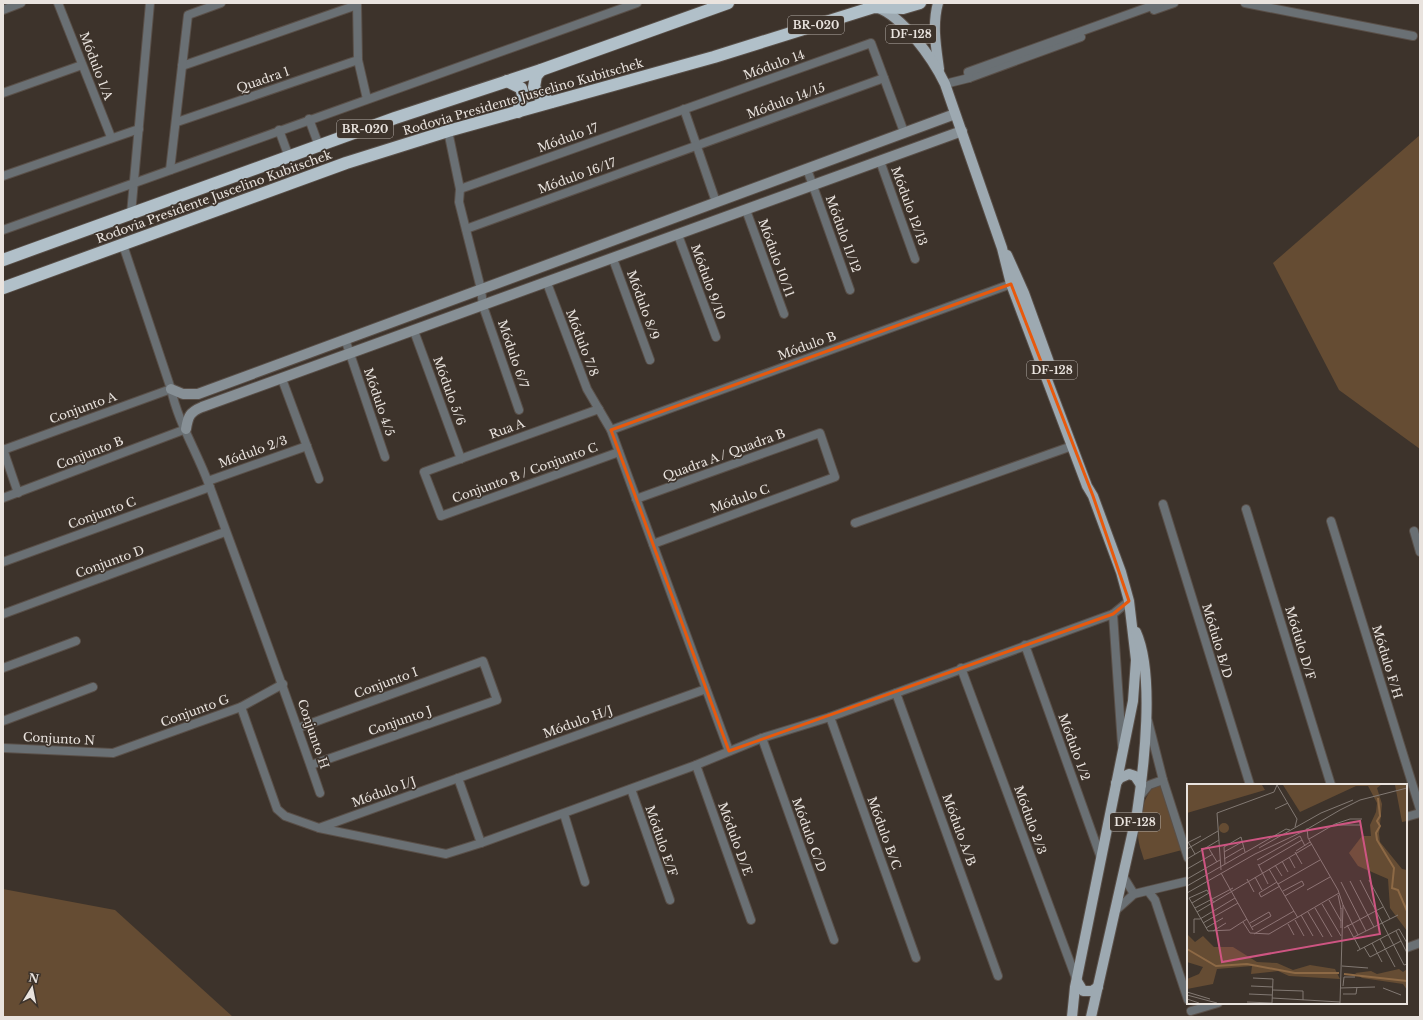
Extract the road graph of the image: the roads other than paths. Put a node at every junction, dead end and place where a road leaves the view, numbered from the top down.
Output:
1 (21, 3) edge
2 (58, 3) edge
3 (150, 3) edge
4 (221, 3) edge
5 (637, 3) edge
6 (728, 3) edge
7 (920, 3) edge
8 (938, 3) edge
9 (1160, 3) edge
10 (1174, 3) edge
11 (1246, 3) edge
12 (357, 4) edge
13 (874, 7) junction
14 (3, 10) edge
15 (1413, 36) dead end
16 (358, 60) junction
17 (82, 65) junction
18 (182, 66) junction
19 (541, 70) junction
20 (939, 72) junction
21 (884, 78) junction
22 (969, 78) junction
23 (507, 81) junction
24 (945, 84) junction
25 (3, 94) edge
26 (366, 99) junction
27 (551, 102) junction
28 (684, 109) junction
29 (518, 112) junction
30 (955, 114) junction
31 (309, 120) junction
32 (176, 122) junction
33 (139, 129) junction
34 (279, 130) junction
35 (448, 131) junction
36 (962, 131) junction
37 (904, 132) junction
38 (111, 137) junction
39 (888, 138) junction
40 (320, 146) junction
41 (697, 146) junction
42 (895, 156) junction
43 (289, 157) junction
44 (832, 159) junction
45 (880, 161) junction
46 (806, 169) junction
47 (170, 170) junction
48 (3, 176) edge
49 (839, 176) junction
50 (134, 182) junction
51 (813, 186) junction
52 (460, 189) junction
53 (751, 189) junction
54 (716, 202) junction
55 (758, 206) junction
56 (746, 210) junction
57 (131, 214) junction
58 (466, 228) junction
59 (3, 230) edge
60 (629, 234) junction
61 (678, 235) junction
62 (123, 245) junction
63 (1002, 248) junction
64 (635, 251) junction
65 (613, 259) junction
66 (915, 259) dead end
67 (3, 260) edge
68 (1013, 266) junction
69 (547, 283) junction
70 (1011, 284) junction
71 (3, 288) edge
72 (481, 289) junction
73 (850, 290) dead end
74 (1024, 293) junction
75 (483, 306) junction
76 (784, 314) dead end
77 (1028, 317) junction
78 (414, 331) junction
79 (716, 337) dead end
80 (345, 340) junction
81 (350, 355) junction
82 (650, 360) dead end
83 (282, 380) junction
84 (171, 389) junction
85 (1060, 392) junction
86 (1058, 406) junction
87 (599, 409) junction
88 (519, 410) dead end
89 (186, 429) junction
90 (611, 430) junction
91 (820, 433) joint
92 (307, 446) junction
93 (1072, 446) junction
94 (3, 450) edge
95 (619, 452) junction
96 (385, 457) dead end
97 (461, 459) junction
98 (424, 472) joint
99 (319, 480) dead end
100 (209, 484) junction
101 (18, 493) junction
102 (1093, 496) junction
103 (3, 498) edge
104 (636, 499) junction
105 (1162, 504) dead end
106 (1246, 509) dead end
107 (1331, 521) dead end
108 (854, 523) dead end
109 (1414, 531) dead end
110 (225, 532) junction
111 (652, 544) junction
112 (1420, 552) edge
113 (3, 562) edge
114 (1129, 601) junction
115 (3, 614) edge
116 (1113, 614) junction
117 (1133, 626) junction
118 (76, 642) dead end
119 (1025, 644) junction
120 (3, 668) edge
121 (961, 668) junction
122 (283, 684) junction
123 (93, 687) dead end
124 (706, 689) junction
125 (896, 693) junction
126 (497, 700) joint
127 (242, 707) junction
128 (1146, 716) junction
129 (830, 717) junction
130 (3, 721) edge
131 (298, 728) junction
132 (762, 738) junction
133 (3, 748) edge
134 (1122, 748) junction
135 (729, 751) junction
136 (113, 753) joint
137 (311, 765) junction
138 (696, 766) junction
139 (458, 778) junction
140 (1163, 780) junction
141 (1116, 784) junction
142 (1250, 784) edge
143 (1331, 784) edge
144 (1141, 785) junction
145 (631, 789) junction
146 (320, 793) dead end
147 (1140, 796) junction
148 (1420, 809) edge
149 (1420, 813) edge
150 (564, 814) junction
151 (1407, 817) edge
152 (318, 828) junction
153 (481, 844) junction
154 (1187, 855) edge
155 (1101, 858) junction
156 (1123, 876) junction
157 (1187, 881) edge
158 (585, 882) dead end
159 (1148, 891) junction
160 (1134, 894) junction
161 (670, 900) dead end
162 (1115, 912) junction
163 (751, 920) dead end
164 (834, 940) dead end
165 (1420, 943) edge
166 (1407, 948) edge
167 (916, 958) dead end
168 (998, 976) dead end
169 (1077, 981) junction
170 (1098, 987) junction
171 (1187, 997) edge
172 (1214, 1004) edge
173 (1191, 1010) edge
174 (1072, 1017) edge
175 (1091, 1017) edge

1 - 14 street
2 - 17 street, Módulo 1/A
3 - 33 street
4 - 18 street
5 - 26 street
6 - 19 highway, Rodovia Presidente Juscelino Kubitschek / BR-020
7 - 13 highway, Rodovia Presidente Juscelino Kubitschek / BR-020
8 - 20 main road, DF-128 / DF-128
9 - 22 street
10 - 22 street
11 - 15 street
12 - 16 street
12 - 18 street
13 - 20 main road, DF-128 / DF-128
13 - 27 highway, Rodovia Presidente Juscelino Kubitschek / BR-020
16 - 26 street
16 - 32 street, Quadra 1
17 - 25 street
17 - 38 street, Módulo 1/A
18 - 32 street
19 - 23 highway, Rodovia Presidente Juscelino Kubitschek / BR-020
19 - 27 highway
20 - 24 main road, DF-128 / DF-128
21 - 28 street, Módulo 14
21 - 37 street
21 - 41 street, Módulo 14/15
22 - 24 street
23 - 29 highway
23 - 40 highway, Rodovia Presidente Juscelino Kubitschek / BR-020
24 - 30 main road, DF-128 / DF-128
26 - 31 street
27 - 29 highway, Rodovia Presidente Juscelino Kubitschek / BR-020
28 - 41 street
28 - 52 street, Módulo 17
29 - 35 highway, Rodovia Presidente Juscelino Kubitschek / BR-020
30 - 36 main road, DF-128 / DF-128
30 - 37 street
31 - 34 street
31 - 40 street
32 - 47 street
33 - 38 street
33 - 50 street
34 - 43 street
34 - 47 street
35 - 52 street, Módulo 6/7
35 - 62 highway, Rodovia Presidente Juscelino Kubitschek / BR-020
36 - 42 street
36 - 63 main road, DF-128 / DF-128
37 - 39 street
38 - 48 street
39 - 42 street
39 - 44 street
40 - 43 highway, Rodovia Presidente Juscelino Kubitschek / BR-020
41 - 54 street
41 - 58 street, Módulo 16/17
42 - 45 street
43 - 57 highway, Rodovia Presidente Juscelino Kubitschek / BR-020
44 - 46 street
44 - 49 street
45 - 49 street
45 - 66 street, Módulo 12/13
46 - 51 street, Módulo 11/12
46 - 53 street
47 - 50 street
49 - 51 street
50 - 57 street
50 - 59 street
51 - 55 street
51 - 73 street, Módulo 11/12
52 - 58 street, Módulo 6/7
53 - 54 street
53 - 55 street
54 - 60 street
55 - 56 street
56 - 61 street
56 - 76 street, Módulo 10/11
57 - 67 highway, Rodovia Presidente Juscelino Kubitschek / BR-020
58 - 72 street, Módulo 6/7
60 - 64 street
60 - 72 street
61 - 64 street
61 - 79 street, Módulo 9/10
62 - 71 highway, Rodovia Presidente Juscelino Kubitschek / BR-020
62 - 84 street, Conjunto H
63 - 68 main road, DF-128 / DF-128
63 - 70 main road, DF-128 / DF-128
64 - 65 street
65 - 69 street
65 - 82 street, Módulo 8/9
68 - 70 main road
68 - 74 main road, DF-128 / DF-128
69 - 75 street
69 - 87 street, Módulo 7/8
70 - 74 main road
70 - 77 main road, DF-128 / DF-128
70 - 90 street, Módulo B
72 - 75 street, Módulo 6/7
72 - 80 street
74 - 77 main road, DF-128 / DF-128
75 - 78 street
75 - 88 street, Módulo 6/7
77 - 85 main road, DF-128 / DF-128
77 - 86 main road, DF-128 / DF-128
78 - 81 street
78 - 97 street, Módulo 5/6
80 - 81 street, Módulo 4/5
80 - 84 street
81 - 83 street
81 - 96 street, Módulo 4/5
83 - 89 street
83 - 92 street
84 - 89 street, Conjunto H
84 - 94 street, Conjunto A
85 - 86 main road
85 - 102 main road, DF-128 / DF-128
86 - 93 main road, DF-128 / DF-128
87 - 90 street, Módulo 7/8
87 - 97 street, Rua A
89 - 100 street, Conjunto H
89 - 101 street, Conjunto B
90 - 95 street, Módulo 7/8
91 - 104 street, Quadra A / Quadra B
91 - 111 street, Módulo C
92 - 99 street
92 - 100 street, Módulo 2/3
93 - 102 main road, DF-128 / DF-128
93 - 108 street
94 - 101 street
95 - 98 street, Conjunto B / Conjunto C
95 - 104 street, Módulo 7/8
97 - 98 street, Rua A
100 - 110 street, Conjunto H
100 - 113 street, Conjunto C
101 - 103 street, Conjunto B
102 - 114 main road, DF-128 / DF-128
104 - 111 street, Módulo 7/8
105 - 142 street, Módulo B/D
106 - 143 street, Módulo D/F
107 - 148 street, Módulo F/H
109 - 112 street
110 - 115 street, Conjunto D
110 - 122 street, Conjunto H
111 - 124 street, Módulo 7/8
114 - 116 street
114 - 117 main road, DF-128 / DF-128
116 - 119 street
116 - 134 street
117 - 128 main road, DF-128 / DF-128
117 - 134 main road, DF-128 / DF-128
118 - 120 street
119 - 121 street
119 - 155 street, Módulo 1/2
121 - 125 street
121 - 169 street, Módulo 2/3
122 - 127 street, Conjunto G
122 - 131 street, Conjunto H
123 - 130 street
124 - 135 street, Módulo 7/8
124 - 139 street, Módulo H/J
125 - 129 street
125 - 168 street, Módulo A/B
126 - 131 street, Conjunto I
126 - 137 street, Conjunto J
127 - 136 street, Conjunto G
127 - 152 street
128 - 140 street
128 - 144 main road, DF-128 / DF-128
129 - 132 street
129 - 167 street, Módulo B/C
131 - 137 street, Conjunto H
132 - 135 street
132 - 164 street, Módulo C/D
133 - 136 street, Conjunto N
134 - 141 main road, DF-128 / DF-128
135 - 138 street
137 - 146 street, Conjunto H
138 - 145 street
138 - 163 street, Módulo D/E
139 - 152 street, Módulo I/J
139 - 153 street
140 - 147 street
140 - 154 street
141 - 144 main road
141 - 155 main road, DF-128 / DF-128
144 - 147 main road, DF-128 / DF-128
145 - 150 street
145 - 161 street, Módulo E/F
147 - 156 main road, DF-128 / DF-128
149 - 151 street
150 - 153 street
150 - 158 street
152 - 153 street
155 - 169 main road, DF-128 / DF-128
156 - 160 street
156 - 162 main road, DF-128 / DF-128
157 - 159 street
159 - 160 street
159 - 171 street
160 - 162 street
162 - 170 main road, DF-128 / DF-128
165 - 166 street
169 - 170 main road
169 - 174 main road, DF-128 / DF-128
170 - 175 main road, DF-128 / DF-128
172 - 173 street

